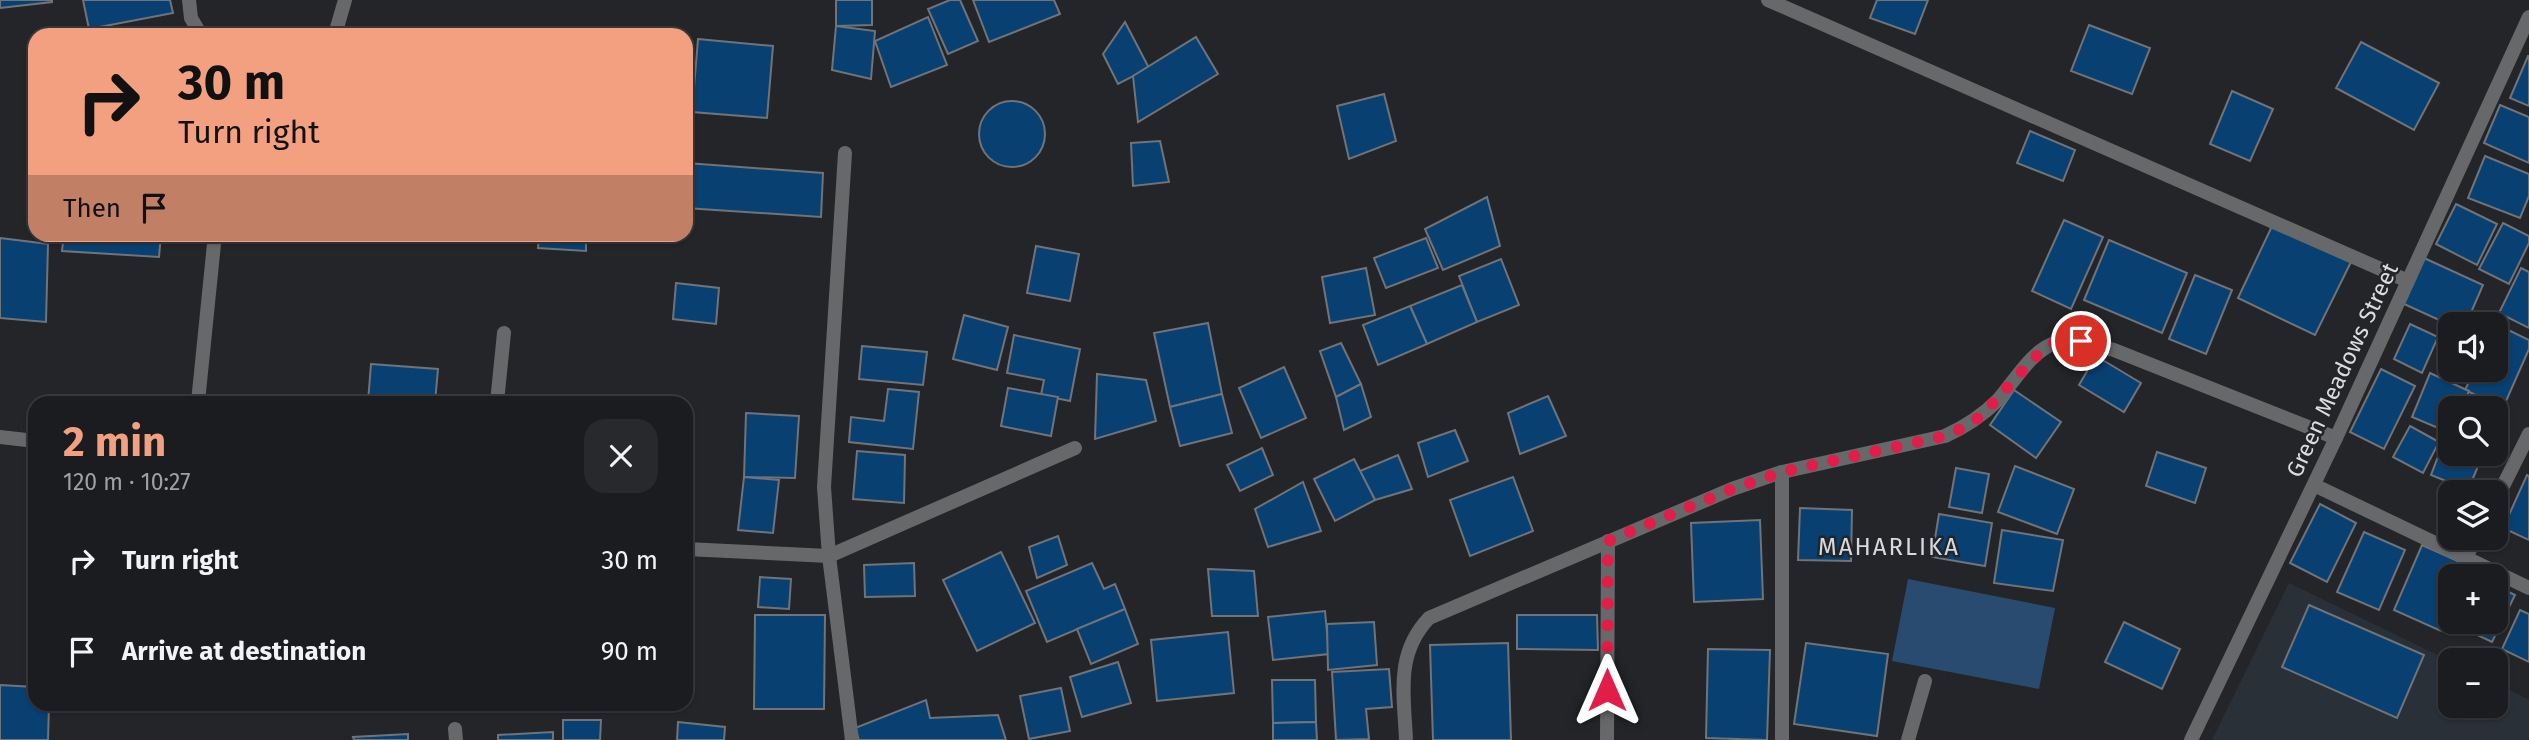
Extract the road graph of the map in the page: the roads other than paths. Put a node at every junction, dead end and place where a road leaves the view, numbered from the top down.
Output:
1 (189, 0) edge
2 (345, 0) edge
3 (1768, 0) edge
4 (2529, 17) edge
5 (197, 28) edge
6 (337, 28) edge
7 (845, 153) dead end
8 (214, 242) edge
9 (2408, 281) junction
10 (504, 333) dead end
11 (199, 396) edge
12 (498, 396) edge
13 (2529, 434) edge
14 (0, 437) edge
15 (2336, 438) junction
16 (28, 440) edge
17 (1075, 448) dead end
18 (1782, 472) junction
19 (2506, 480) edge
20 (2314, 485) junction
21 (1608, 541) junction
22 (693, 549) edge
23 (2470, 550) edge
24 (829, 556) junction
25 (2466, 558) junction
26 (2529, 588) edge
27 (1925, 681) dead end
28 (852, 740) edge
29 (1406, 740) edge
30 (1607, 740) edge
31 (1782, 740) edge
32 (1908, 740) edge
33 (2191, 740) edge

1 - 5 street
2 - 6 street
3 - 9 street
4 - 9 street, Green Meadows Street
7 - 24 street
8 - 11 street
9 - 15 street, Green Meadows Street
10 - 12 street
13 - 19 street
14 - 16 street
15 - 18 street
15 - 20 street, Green Meadows Street
17 - 24 street
18 - 21 street
18 - 31 street
20 - 25 street
20 - 33 street, Green Meadows Street
21 - 29 street
21 - 30 street
22 - 24 street
23 - 25 street
24 - 28 street
25 - 26 street
27 - 32 street

